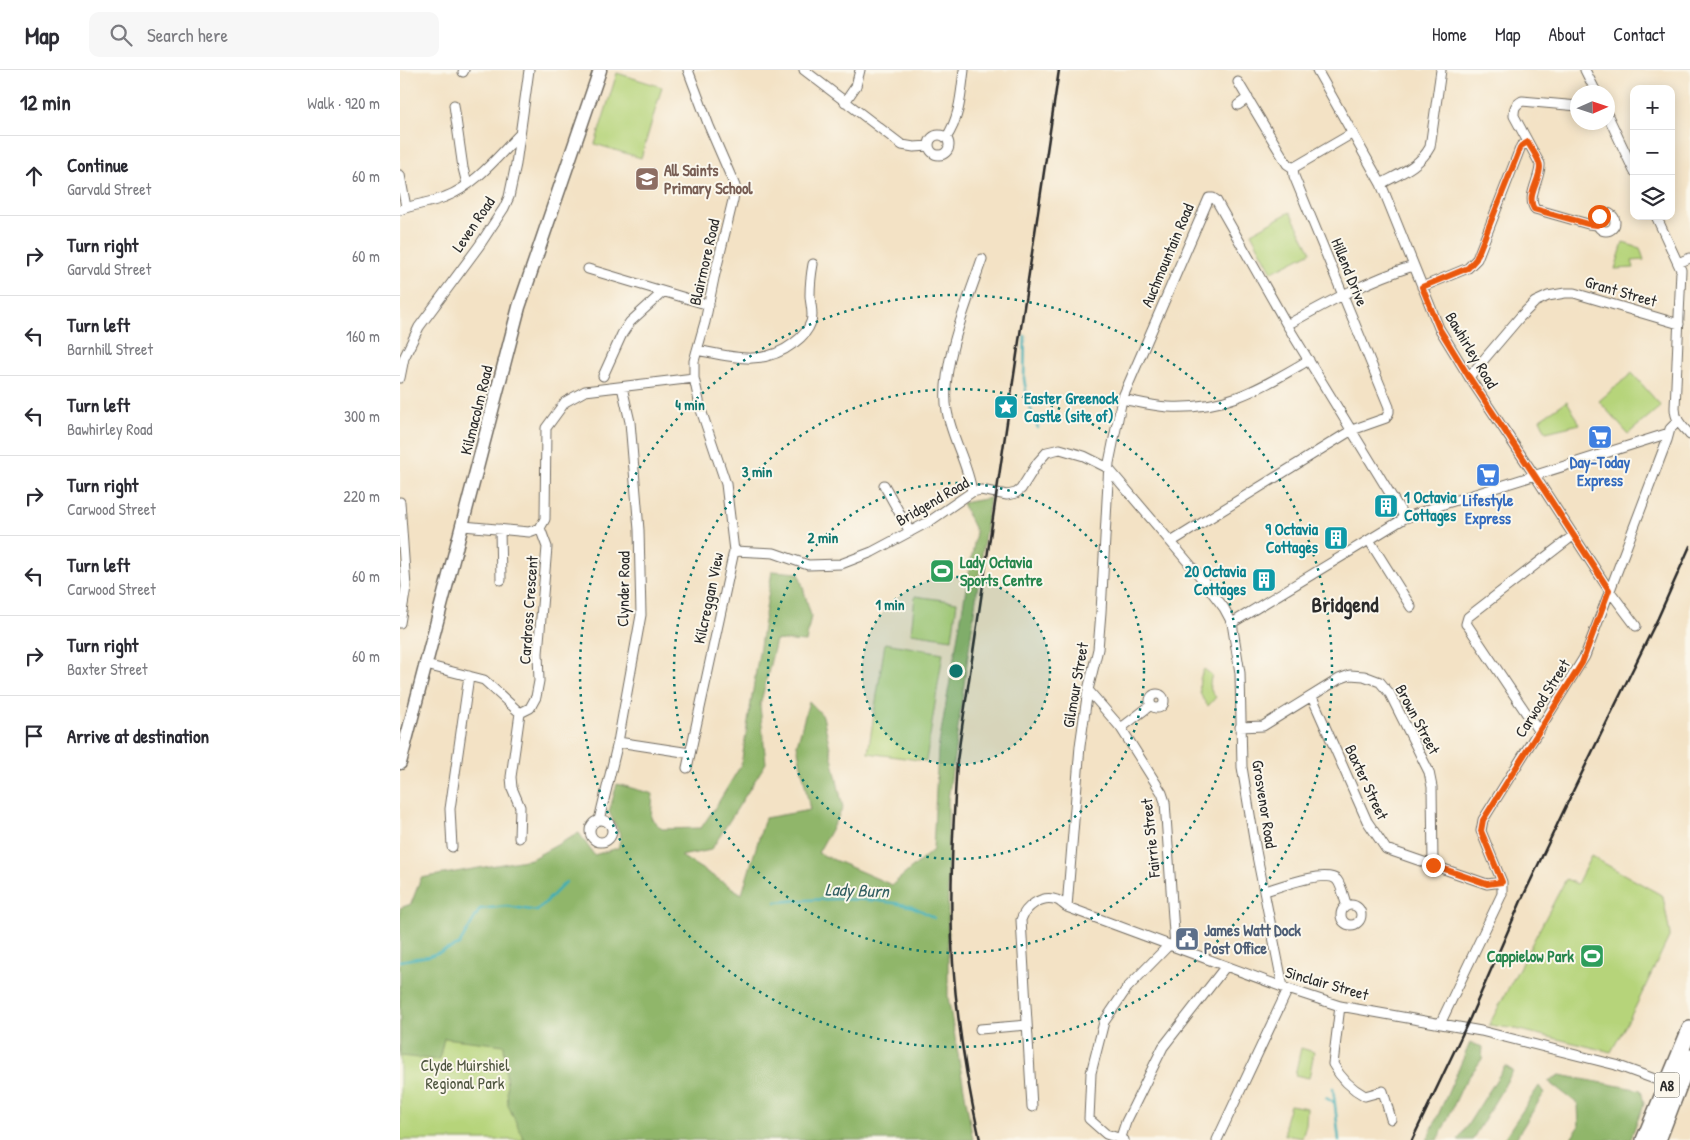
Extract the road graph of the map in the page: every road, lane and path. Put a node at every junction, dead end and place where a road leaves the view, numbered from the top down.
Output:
1 (529, 70) edge
2 (600, 70) edge
3 (688, 70) edge
4 (804, 70) edge
5 (860, 70) edge
6 (964, 70) edge
7 (1317, 70) edge
8 (1441, 70) edge
9 (1586, 70) edge
10 (1238, 82) dead end
11 (1593, 85) edge
12 (1248, 98) junction
13 (845, 102) junction
14 (454, 105) dead end
15 (1238, 105) dead end
16 (1570, 105) edge
17 (1615, 130) edge
18 (1353, 133) junction
19 (520, 134) junction
20 (946, 138) junction
21 (1528, 142) junction
22 (930, 146) junction
23 (1630, 163) edge
24 (1293, 168) junction
25 (400, 175) edge
26 (467, 184) junction
27 (1381, 184) junction
28 (403, 209) edge
29 (1658, 220) edge
30 (1597, 225) dead end
31 (1690, 258) edge
32 (982, 259) dead end
33 (1678, 263) junction
34 (813, 264) dead end
35 (1413, 266) junction
36 (588, 270) dead end
37 (1422, 287) junction
38 (663, 292) junction
39 (1343, 294) junction
40 (709, 305) junction
41 (1287, 324) junction
42 (1679, 324) junction
43 (697, 350) junction
44 (1309, 360) junction
45 (603, 376) dead end
46 (1469, 377) junction
47 (400, 378) edge
48 (694, 378) junction
49 (622, 387) junction
50 (1122, 399) junction
51 (1677, 419) junction
52 (1352, 430) junction
53 (1669, 433) junction
54 (1690, 434) edge
55 (1108, 468) junction
56 (1534, 474) junction
57 (884, 485) dead end
58 (972, 492) junction
59 (400, 502) edge
60 (1405, 518) junction
61 (463, 526) junction
62 (540, 528) junction
63 (500, 529) junction
64 (910, 532) junction
65 (1574, 535) junction
66 (1369, 540) junction
67 (1170, 542) junction
68 (734, 551) junction
69 (501, 580) dead end
70 (1609, 590) junction
71 (1411, 608) dead end
72 (400, 623) edge
73 (1232, 623) junction
74 (1636, 626) dead end
75 (426, 665) junction
76 (468, 676) junction
77 (1088, 690) junction
78 (1312, 697) junction
79 (1151, 704) dead end
80 (520, 713) junction
81 (1240, 726) junction
82 (1121, 728) junction
83 (1538, 732) junction
84 (618, 742) junction
85 (690, 753) junction
86 (400, 763) edge
87 (687, 768) dead end
88 (599, 820) dead end
89 (519, 838) dead end
90 (452, 847) dead end
91 (1433, 865) junction
92 (1502, 882) junction
93 (1265, 891) junction
94 (1347, 906) dead end
95 (1067, 907) junction
96 (1172, 946) junction
97 (1226, 966) junction
98 (1286, 988) junction
99 (1340, 1006) junction
100 (1440, 1024) junction
101 (1027, 1025) junction
102 (980, 1029) dead end
103 (1690, 1029) edge
104 (1690, 1057) edge
105 (1673, 1086) junction
106 (1032, 1107) dead end
107 (1391, 1119) dead end
108 (1121, 1139) edge
109 (1217, 1140) edge
110 (1644, 1140) edge
111 (1658, 1140) edge

1 - 19 street, Leven Road
2 - 61 main road, Kilmacolm Road
3 - 40 street, Blairmore Road
4 - 13 street
5 - 13 street
6 - 20 street
7 - 18 street, Bawhirley Road
8 - 27 street
9 - 11 street
10 - 12 street
12 - 15 street
12 - 24 street
13 - 22 street
14 - 26 street
16 - 21 street
17 - 23 street
18 - 24 street
18 - 27 street, Bawhirley Road
19 - 26 street
19 - 47 street, Leven Road
20 - 22 street
20 - 22 street
21 - 30 street
21 - 37 street
24 - 39 street, Hillend Drive
25 - 28 street
26 - 28 street
27 - 35 street, Bawhirley Road
29 - 33 street
31 - 33 street
32 - 58 street
33 - 42 street
34 - 43 street
35 - 37 street, Bawhirley Road
35 - 39 street
36 - 38 street
37 - 46 street, Bawhirley Road
38 - 40 street
38 - 45 street
39 - 41 street
39 - 52 street, Hillend Drive
40 - 43 street, Blairmore Road
41 - 44 street
41 - 50 street, Auchmountain Road
42 - 46 street, Grant Street
42 - 51 street
43 - 48 street, Blairmore Road
44 - 50 street
44 - 52 street
46 - 56 street, Bawhirley Road
48 - 49 street, Cardross Crescent
48 - 68 street, Kilcreggan View
49 - 62 street, Cardross Crescent
49 - 84 street, Clynder Road
50 - 55 street, Auchmountain Road
51 - 53 street, Carwood Street
51 - 54 street
52 - 60 street
52 - 67 street
53 - 56 street
53 - 70 street, Carwood Street
55 - 58 street, Bridgend Road
55 - 67 street, Bridgend Road
55 - 77 street, Gilmour Street
56 - 60 street
56 - 65 street, Bawhirley Road
57 - 64 street
58 - 64 street, Bridgend Road
59 - 72 street
60 - 66 street
61 - 63 street
61 - 75 main road, Kilmacolm Road
62 - 63 street
62 - 80 street, Cardross Crescent
63 - 69 street
64 - 68 street, Bridgend Road
65 - 70 street, Bawhirley Road
65 - 83 street
66 - 71 street
66 - 73 street
67 - 73 street, Bridgend Road
68 - 85 street, Kilcreggan View
70 - 74 street, Bawhirley Road
70 - 83 street, Carwood Street
73 - 81 street, Grosvenor Road
75 - 76 street
75 - 86 main road, Kilmacolm Road
76 - 80 street
76 - 90 street
77 - 82 street, Fairrie Street
77 - 95 street, Gilmour Street
78 - 81 street, Brown Street
78 - 91 street, Baxter Street
78 - 91 street, Brown Street
79 - 82 street
80 - 89 street
81 - 93 street, Grosvenor Road
82 - 96 street, Fairrie Street
83 - 92 street, Carwood Street
84 - 85 street
84 - 88 street, Clynder Road
85 - 87 street, Kilcreggan View
91 - 92 street, Baxter Street
92 - 100 street
93 - 94 street
93 - 98 street, Grosvenor Road
95 - 96 street, Sinclair Street
95 - 101 street, Sinclair Street
96 - 97 street, Sinclair Street
96 - 108 street
97 - 98 street, Sinclair Street
97 - 108 street
98 - 99 street, Sinclair Street
98 - 109 street
99 - 100 street, Sinclair Street
99 - 107 street
100 - 105 street, Sinclair Street
101 - 102 street
101 - 106 street, Sinclair Street
103 - 105 highway, A8
104 - 105 highway, A8
105 - 110 highway, A8
105 - 111 highway, A8

